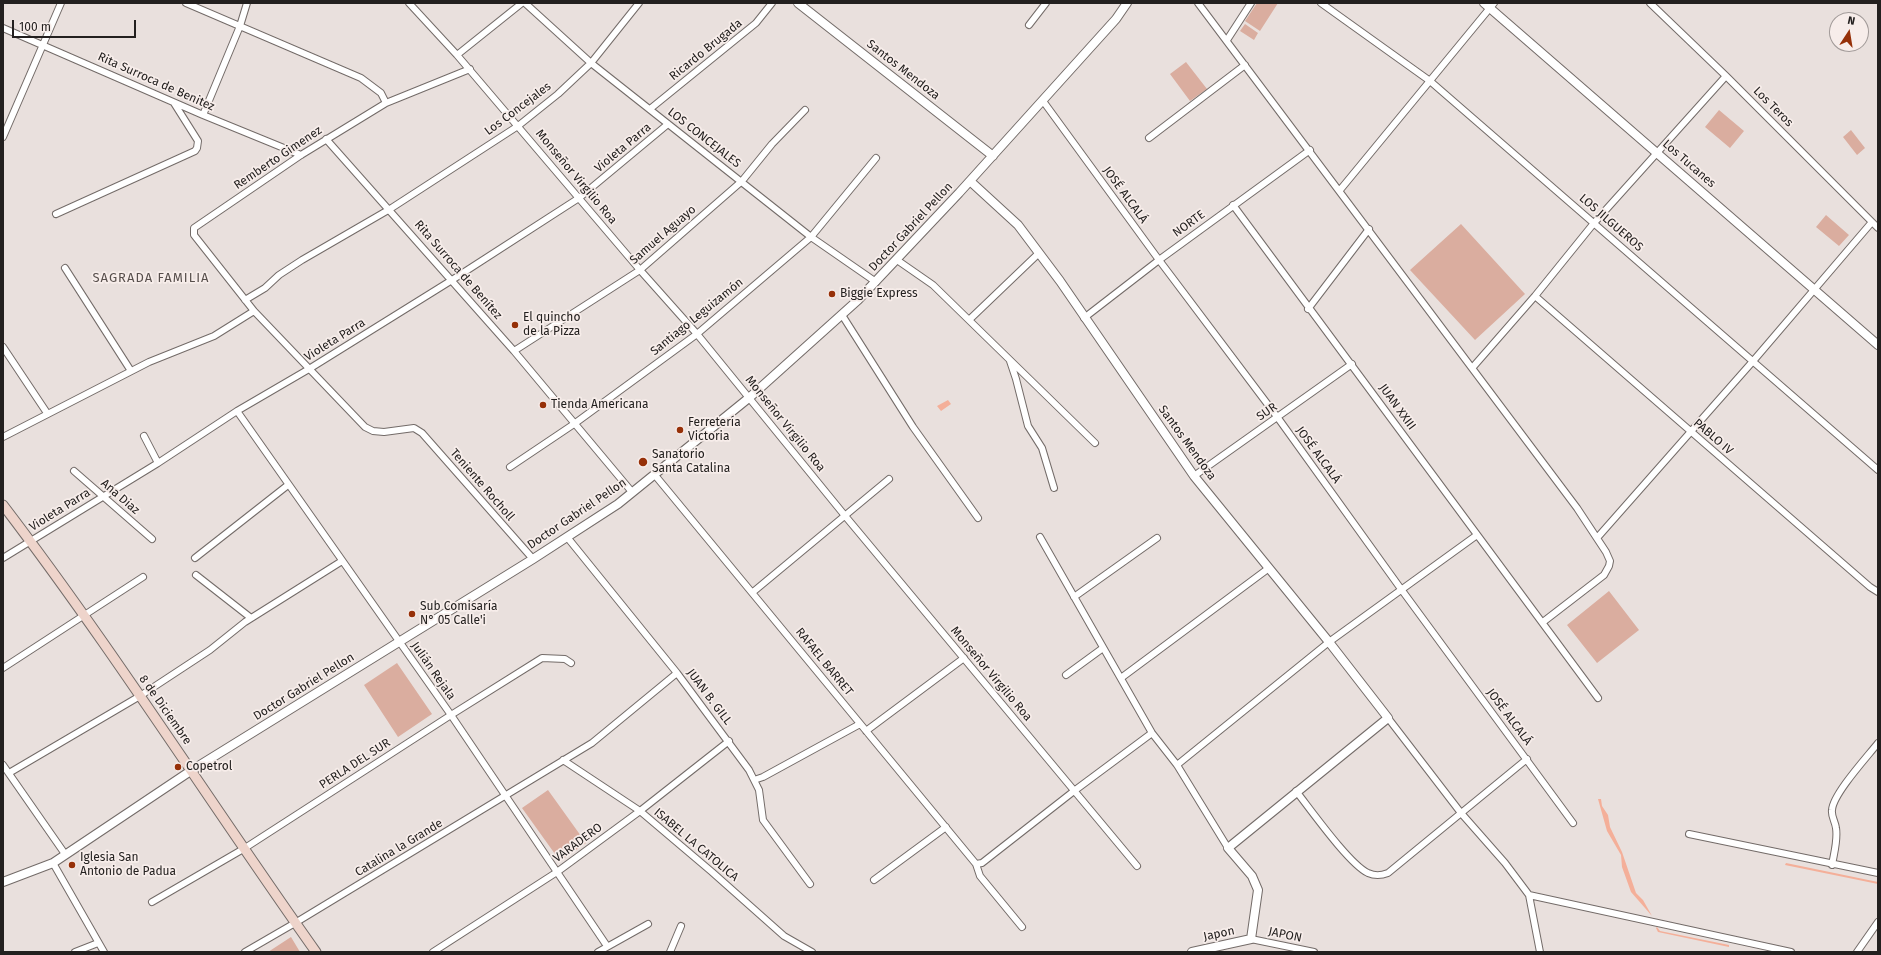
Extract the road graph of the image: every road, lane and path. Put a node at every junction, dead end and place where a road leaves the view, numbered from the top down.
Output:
1 (61, 3) edge
2 (186, 3) edge
3 (247, 3) edge
4 (409, 3) edge
5 (522, 3) edge
6 (525, 3) edge
7 (639, 3) edge
8 (772, 3) edge
9 (798, 3) edge
10 (1046, 3) edge
11 (1127, 3) edge
12 (1198, 3) edge
13 (1251, 3) edge
14 (1321, 3) edge
15 (1650, 3) edge
16 (1489, 5) edge
17 (1029, 25) dead end
18 (240, 26) junction
19 (3, 28) edge
20 (1227, 40) junction
21 (43, 45) junction
22 (458, 55) junction
23 (591, 63) junction
24 (1245, 65) junction
25 (470, 69) junction
26 (1726, 76) junction
27 (1430, 81) junction
28 (1043, 101) junction
29 (174, 102) junction
30 (386, 103) junction
31 (650, 109) junction
32 (805, 110) dead end
33 (203, 115) junction
34 (668, 124) junction
35 (518, 126) junction
36 (5, 130) edge
37 (3, 137) edge
38 (1149, 138) dead end
39 (326, 139) junction
40 (1310, 150) junction
41 (1657, 152) junction
42 (301, 155) junction
43 (993, 156) junction
44 (876, 158) dead end
45 (742, 181) junction
46 (970, 182) junction
47 (1340, 190) junction
48 (579, 198) junction
49 (1234, 205) junction
50 (390, 209) junction
51 (56, 214) dead end
52 (1872, 222) junction
53 (1594, 223) junction
54 (1878, 228) edge
55 (1369, 229) junction
56 (811, 237) junction
57 (1039, 253) junction
58 (897, 260) junction
59 (1158, 260) junction
60 (65, 268) dead end
61 (640, 270) junction
62 (452, 280) junction
63 (876, 282) junction
64 (1814, 290) junction
65 (1535, 296) junction
66 (245, 300) junction
67 (1308, 309) junction
68 (254, 311) junction
69 (842, 315) junction
70 (1084, 318) junction
71 (969, 320) junction
72 (697, 334) junction
73 (1878, 345) edge
74 (3, 347) edge
75 (514, 351) junction
76 (1009, 360) junction
77 (1754, 360) junction
78 (1352, 364) junction
79 (1473, 367) junction
80 (309, 369) junction
81 (131, 371) junction
82 (750, 397) junction
83 (237, 411) junction
84 (47, 413) junction
85 (1278, 418) junction
86 (574, 424) junction
87 (414, 428) joint
88 (1691, 432) junction
89 (144, 436) dead end
90 (3, 437) edge
91 (1095, 443) dead end
92 (158, 463) junction
93 (510, 467) dead end
94 (1878, 470) edge
95 (74, 471) dead end
96 (654, 474) junction
97 (1194, 476) junction
98 (889, 480) dead end
99 (288, 485) junction
100 (1054, 488) dead end
101 (632, 492) junction
102 (103, 497) junction
103 (3, 505) edge
104 (846, 516) junction
105 (978, 518) dead end
106 (1477, 535) junction
107 (567, 536) junction
108 (1040, 538) dead end
109 (1157, 538) dead end
110 (1597, 538) junction
111 (152, 539) dead end
112 (31, 541) junction
113 (3, 558) edge
114 (195, 558) dead end
115 (533, 559) junction
116 (342, 561) junction
117 (1269, 568) junction
118 (196, 575) dead end
119 (144, 577) dead end
120 (1401, 589) junction
121 (1877, 590) edge
122 (753, 592) junction
123 (1074, 597) junction
124 (84, 617) junction
125 (251, 618) junction
126 (1543, 622) junction
127 (400, 642) junction
128 (1329, 642) junction
129 (1104, 648) junction
130 (964, 658) junction
131 (571, 663) dead end
132 (3, 668) edge
133 (677, 673) junction
134 (1066, 676) dead end
135 (1121, 678) junction
136 (140, 696) junction
137 (1598, 698) dead end
138 (451, 715) junction
139 (1388, 718) junction
140 (860, 724) junction
141 (866, 731) junction
142 (1152, 733) junction
143 (729, 741) junction
144 (1878, 743) edge
145 (1527, 759) junction
146 (563, 760) junction
147 (3, 765) edge
148 (1177, 765) junction
149 (192, 770) junction
150 (10, 774) junction
151 (754, 780) junction
152 (1074, 791) junction
153 (1296, 791) junction
154 (506, 796) junction
155 (640, 811) junction
156 (1461, 813) junction
157 (1573, 824) dead end
158 (946, 827) junction
159 (1690, 834) dead end
160 (244, 848) junction
161 (1228, 848) junction
162 (65, 854) junction
163 (53, 862) junction
164 (976, 864) junction
165 (1832, 865) junction
166 (1137, 866) dead end
167 (557, 872) junction
168 (1878, 873) edge
169 (874, 880) dead end
170 (3, 882) edge
171 (810, 884) dead end
172 (1529, 896) junction
173 (152, 902) dead end
174 (1878, 922) edge
175 (295, 923) junction
176 (648, 924) dead end
177 (681, 926) dead end
178 (1022, 927) dead end
179 (1251, 939) junction
180 (98, 943) junction
181 (607, 946) junction
182 (74, 952) edge
183 (104, 952) edge
184 (245, 952) edge
185 (316, 952) edge
186 (433, 952) edge
187 (598, 952) edge
188 (670, 952) edge
189 (812, 952) edge
190 (1192, 952) edge
191 (1314, 952) edge
192 (1540, 952) edge
193 (1791, 952) edge
194 (1857, 952) edge

1 - 21 street
2 - 18 street
3 - 18 street
4 - 22 street, Monseñor Virgilio Roa
5 - 22 street
6 - 23 street, LOS CONCEJALES
7 - 23 street, Los Concejales
8 - 31 street, Ricardo Brugada
9 - 43 street, Santos Mendoza
10 - 17 street
11 - 28 street, Doctor Gabriel Pellon
12 - 20 street
13 - 20 street
14 - 27 street, LOS JILGUEROS
15 - 26 street, Los Teros
16 - 27 street
16 - 41 street, Los Tucanes
18 - 30 street
18 - 33 street
19 - 21 street, Rita Surroca de Benitez
20 - 24 street
21 - 29 street, Rita Surroca de Benitez
21 - 36 street
22 - 25 street, Monseñor Virgilio Roa
23 - 31 street, LOS CONCEJALES
23 - 35 street, Los Concejales
24 - 38 street
24 - 40 street
25 - 30 street, Remberto Gimenez
25 - 35 street, Monseñor Virgilio Roa
26 - 41 street
26 - 52 street, Los Teros
27 - 47 street
27 - 53 street, LOS JILGUEROS
28 - 43 street, Doctor Gabriel Pellon
28 - 59 street, JOSÉ ALCALÁ
29 - 33 street, Rita Surroca de Benitez
29 - 51 street
30 - 39 street, Remberto Gimenez
31 - 34 street, LOS CONCEJALES
32 - 45 street, Samuel Aguayo
33 - 42 street, Rita Surroca de Benitez
34 - 45 street, LOS CONCEJALES
34 - 48 street, Violeta Parra
35 - 48 street, Monseñor Virgilio Roa
35 - 50 street, Los Concejales
36 - 37 street
39 - 42 street, Remberto Gimenez
39 - 50 street, Rita Surroca de Benítez
40 - 47 street
40 - 49 street, NORTE
41 - 53 street
41 - 64 street, Los Tucanes
42 - 66 street, Remberto Gimenez
43 - 46 street, Doctor Gabriel Pellon
44 - 56 street, Santiago Leguizamón
45 - 56 street, LOS CONCEJALES
45 - 61 street, Samuel Aguayo
46 - 57 street, Santos Mendoza
46 - 58 street, Doctor Gabriel Pellon
47 - 55 street
48 - 61 street, Monseñor Virgilio Roa
48 - 62 street, Violeta Parra
49 - 59 street, NORTE
49 - 67 street, JUAN XXIII
50 - 62 street, Rita Surroca de Benítez
50 - 66 street, Los Concejales
52 - 54 street, Los Teros
52 - 64 street
53 - 65 street
53 - 77 street, LOS JILGUEROS
55 - 67 street
55 - 79 street
56 - 63 street, LOS CONCEJALES
56 - 72 street, Santiago Leguizamón
57 - 70 street, Santos Mendoza
57 - 71 street
58 - 63 street, Doctor Gabriel Pellon
58 - 71 street
59 - 70 street, NORTE
59 - 85 street, JOSÉ ALCALÁ
60 - 81 street
61 - 72 street, Monseñor Virgilio Roa
61 - 75 street, Samuel Aguayo
62 - 75 street, Rita Surroca de Benítez
62 - 80 street, Violeta Parra
63 - 69 street, Doctor Gabriel Pellon
64 - 73 street, Los Tucanes
64 - 77 street
65 - 79 street
65 - 88 street, PABLO IV
66 - 68 street, Remberto Gimenez
67 - 78 street, JUAN XXIII
68 - 80 street, Remberto Gimenez
68 - 81 street
69 - 82 street, Doctor Gabriel Pellon
69 - 105 street
70 - 97 street, Santos Mendoza
71 - 76 street
72 - 82 street, Monseñor Virgilio Roa
72 - 86 street, Santiago Leguizamón
74 - 84 street
75 - 86 street, Rita Surroca de Benítez
76 - 91 street
76 - 100 street
77 - 88 street
77 - 94 street, LOS JILGUEROS
78 - 85 street, SUR
78 - 106 street, JUAN XXIII
79 - 110 street
80 - 83 street, Violeta Parra
80 - 87 street, Remberto Gimenez
81 - 84 street
82 - 96 street, Doctor Gabriel Pellon
82 - 104 street, Monseñor Virgilio Roa
83 - 92 street, Violeta Parra
83 - 99 street, Julián Rejala
84 - 90 street
85 - 97 street, SUR
85 - 120 street, JOSÉ ALCALÁ
86 - 93 street, Santiago Leguizamón
86 - 101 street, Rita Surroca de Benítez
87 - 115 street, Teniente Rocholl
88 - 110 street
88 - 121 street, PABLO IV
89 - 92 street
92 - 102 street, Violeta Parra
95 - 102 street, Ana Diaz
96 - 101 street, Doctor Gabriel Pellon
96 - 122 street, RAFAEL BARRET
97 - 117 street, Santos Mendoza
98 - 104 street
99 - 114 street
99 - 116 street, Julián Rejala
101 - 107 street, Doctor Gabriel Pellon
102 - 111 street, Ana Diaz
102 - 112 street, Violeta Parra
103 - 112 main road, 8 de Diciembre
104 - 122 street
104 - 130 street, Monseñor Virgilio Roa
106 - 120 street
106 - 126 street, JUAN XXIII
107 - 115 street, Doctor Gabriel Pellon
107 - 133 street, JUAN B. GILL
108 - 123 street
109 - 123 street
110 - 126 street
112 - 113 street, Violeta Parra
112 - 124 main road, 8 de Diciembre
115 - 127 street, Doctor Gabriel Pellon
116 - 125 street
116 - 127 street, Julián Rejala
117 - 128 street, Santos Mendoza
117 - 135 street
118 - 125 street
119 - 124 street
120 - 128 street
120 - 145 street, JOSÉ ALCALÁ
122 - 140 street, RAFAEL BARRET
123 - 129 street
124 - 132 street
124 - 136 main road, 8 de Diciembre
125 - 136 street
126 - 137 street, JUAN XXIII
127 - 138 street, Julián Rejala
127 - 149 street, Doctor Gabriel Pellon
128 - 139 street, Santos Mendoza
128 - 148 street
129 - 134 street
129 - 135 street
130 - 141 street
130 - 152 street, Monseñor Virgilio Roa
131 - 138 street, PERLA DEL SUR
133 - 143 street, JUAN B. GILL
133 - 146 street, Catalina la Grande
135 - 142 street
136 - 149 main road, 8 de Diciembre
136 - 150 street
138 - 154 street, Julián Rejala
138 - 160 street, PERLA DEL SUR
139 - 153 street
139 - 156 street
140 - 141 street, RAFAEL BARRET
140 - 151 street
141 - 158 street, RAFAEL BARRET
142 - 148 street
142 - 152 street
143 - 151 street, JUAN B. GILL
143 - 155 street, VARADERO
144 - 165 street
145 - 156 street
145 - 157 street, JOSÉ ALCALÁ
146 - 154 street, Catalina la Grande
146 - 155 street, ISABEL LA CATOLICA
147 - 150 street
148 - 161 street
149 - 160 main road, 8 de Diciembre
149 - 162 street, Doctor Gabriel Pellon
150 - 162 street
151 - 171 street, JUAN B. GILL
152 - 164 street
152 - 166 street, Monseñor Virgilio Roa
153 - 156 street
153 - 161 street
154 - 167 street, Julián Rejala
154 - 175 street, Catalina la Grande
155 - 167 street, VARADERO
155 - 189 street, ISABEL LA CATOLICA
156 - 172 street
158 - 164 street, RAFAEL BARRET
158 - 169 street
159 - 165 street
160 - 173 street, PERLA DEL SUR
160 - 175 main road, 8 de Diciembre
161 - 179 street
162 - 163 street, Doctor Gabriel Pellon
163 - 170 street, Doctor Gabriel Pellon
163 - 180 street
164 - 178 street, RAFAEL BARRET
165 - 168 street
167 - 181 street, Julián Rejala
167 - 186 street, VARADERO
172 - 192 street
172 - 193 street
174 - 194 street
175 - 184 street, Catalina la Grande
175 - 185 main road, 8 de Diciembre
176 - 181 street
177 - 188 street
179 - 190 street, Japon
179 - 191 street, JAPON
180 - 182 street
180 - 183 street
181 - 187 street

